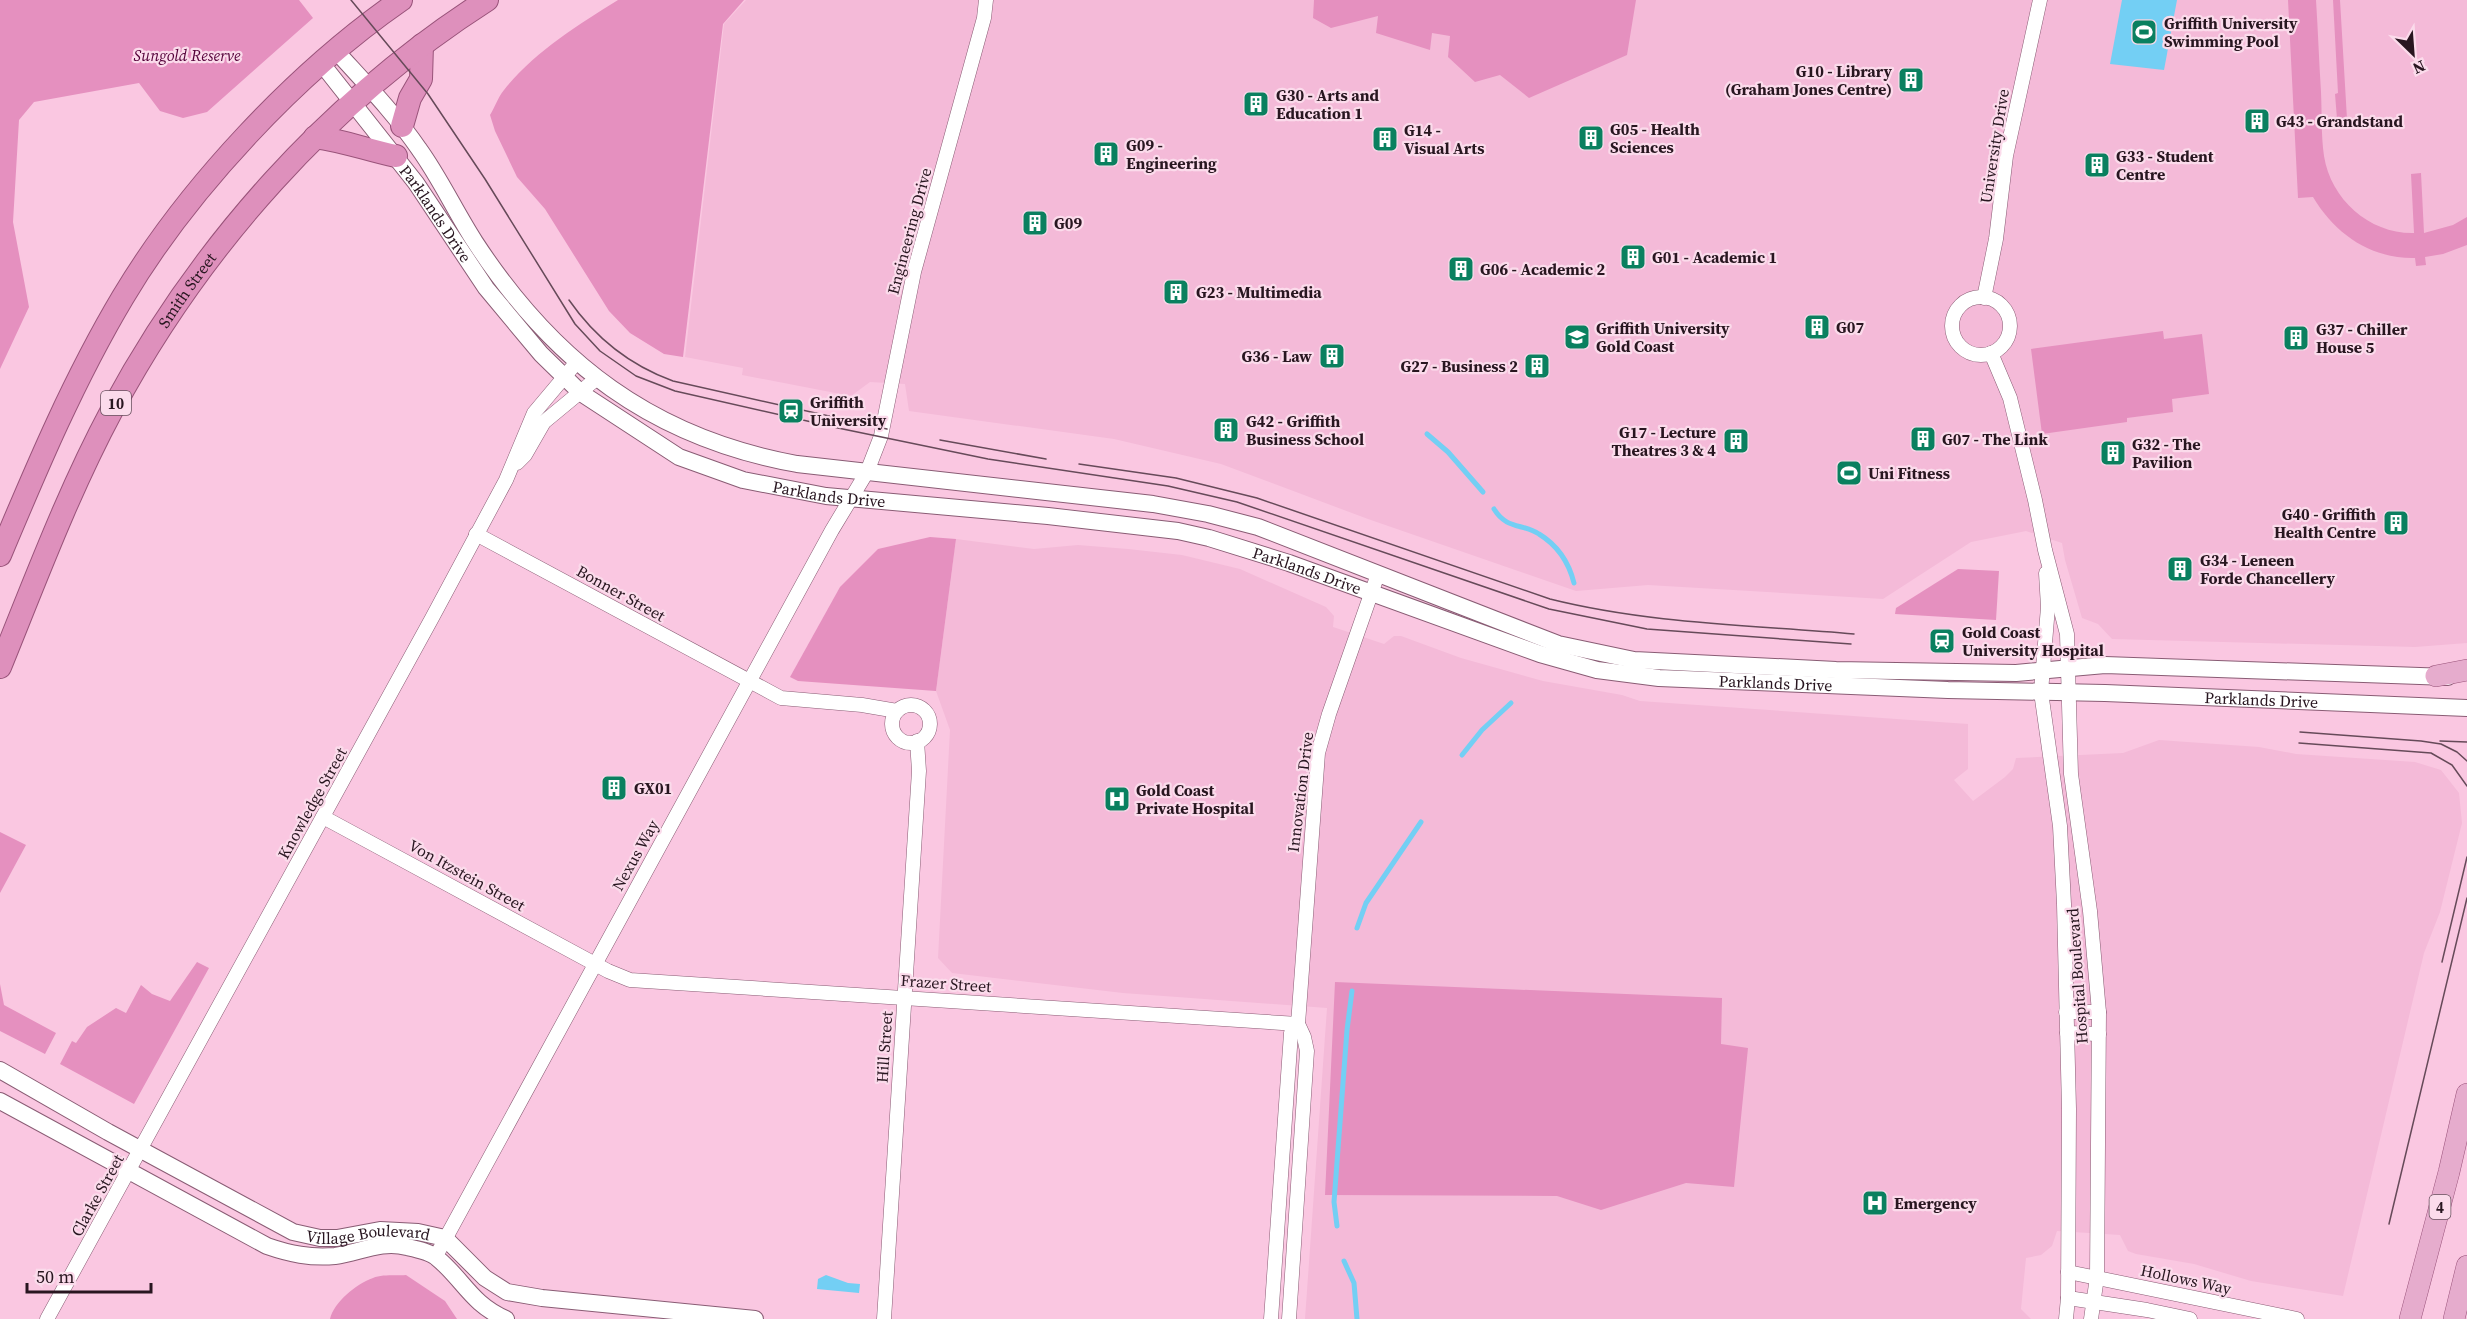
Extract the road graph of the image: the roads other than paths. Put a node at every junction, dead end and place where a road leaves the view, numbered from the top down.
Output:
1 (401, 0) edge
2 (487, 0) edge
3 (986, 0) edge
4 (2040, 0) edge
5 (422, 45) junction
6 (329, 58) junction
7 (361, 95) junction
8 (402, 126) junction
9 (315, 137) junction
10 (396, 156) junction
11 (1984, 298) junction
12 (1990, 353) junction
13 (576, 363) junction
14 (563, 377) junction
15 (596, 379) junction
16 (581, 393) junction
17 (510, 471) junction
18 (867, 472) junction
19 (853, 498) junction
20 (476, 534) junction
21 (2045, 550) junction
22 (0, 555) edge
23 (1378, 574) junction
24 (1371, 594) junction
25 (0, 667) edge
26 (2068, 668) junction
27 (2041, 670) junction
28 (2467, 670) edge
29 (2436, 676) junction
30 (2467, 678) edge
31 (749, 682) junction
32 (2041, 692) junction
33 (2068, 693) junction
34 (2467, 708) edge
35 (897, 711) junction
36 (917, 741) junction
37 (323, 817) junction
38 (595, 964) junction
39 (904, 997) junction
40 (2066, 1012) junction
41 (2099, 1012) junction
42 (1298, 1024) junction
43 (2067, 1033) junction
44 (2099, 1034) junction
45 (0, 1070) edge
46 (2467, 1094) edge
47 (0, 1101) edge
48 (140, 1149) junction
49 (128, 1171) junction
50 (445, 1238) junction
51 (436, 1256) junction
52 (2467, 1266) edge
53 (2068, 1272) junction
54 (2097, 1277) junction
55 (2068, 1298) junction
56 (2093, 1303) junction
57 (47, 1319) edge
58 (506, 1319) edge
59 (755, 1319) edge
60 (884, 1319) edge
61 (1272, 1319) edge
62 (1290, 1319) edge
63 (2066, 1319) edge
64 (2091, 1319) edge
65 (2190, 1319) edge
66 (2297, 1319) edge
67 (2410, 1319) edge
68 (2454, 1319) edge

1 - 6 highway
2 - 5 highway, Smith Street / 10
3 - 18 street, Engineering Drive
4 - 11 street, University Drive
5 - 7 highway, Smith Street / 10
5 - 8 highway
6 - 7 street, Parklands Drive
6 - 22 highway
7 - 8 street, Parklands Drive
7 - 9 highway, Smith Street / 10
7 - 10 street, Parklands Drive
8 - 13 street, Parklands Drive
9 - 10 highway
9 - 25 highway, Smith Street / 10
10 - 14 street, Parklands Drive
11 - 12 street
11 - 12 street
12 - 21 street
13 - 14 street, Knowledge Street
13 - 15 street, Parklands Drive
14 - 16 street, Parklands Drive
14 - 17 street, Knowledge Street
15 - 16 street, Knowledge Street
15 - 18 street, Parklands Drive
16 - 17 street, Knowledge Street
16 - 19 street, Parklands Drive
17 - 20 street, Knowledge Street
18 - 19 street, Nexus Way
18 - 23 street, Parklands Drive
19 - 24 street, Parklands Drive
19 - 31 street, Nexus Way
20 - 31 street, Bonner Street
20 - 37 street, Knowledge Street
21 - 26 street
21 - 27 street
23 - 24 street, Innovation Drive
23 - 27 street, Parklands Drive
24 - 32 street, Parklands Drive
24 - 42 street, Innovation Drive
26 - 27 street, Parklands Drive
26 - 29 street, Parklands Drive
26 - 33 street, Hospital Boulevard
27 - 32 street, Hospital Boulevard
28 - 29 main road
29 - 30 street, Parklands Drive
31 - 35 street
31 - 38 street, Nexus Way
32 - 33 street, Parklands Drive
32 - 40 street, Hospital Boulevard
33 - 34 street, Parklands Drive
33 - 41 street, Hospital Boulevard
35 - 36 street
35 - 36 street
36 - 39 street, Hill Street
37 - 38 street, Von Itzstein Street
37 - 48 street, Knowledge Street
38 - 39 street, Frazer Street
38 - 50 street, Nexus Way
39 - 42 street, Frazer Street
39 - 60 street, Hill Street
40 - 41 street
40 - 43 street, Hospital Boulevard
41 - 44 street, Hospital Boulevard
42 - 61 street, Innovation Drive
42 - 62 street, Innovation Drive
43 - 44 street
43 - 53 street, Hospital Boulevard
44 - 54 street, Hospital Boulevard
45 - 48 street, Village Boulevard
46 - 67 main road, 4
47 - 49 street, Village Boulevard
48 - 49 street, Clarke Street
48 - 50 street, Village Boulevard
49 - 51 street, Village Boulevard
49 - 57 street, Clarke Street
50 - 51 street, Nexus Way
50 - 59 street, Village Boulevard
51 - 58 street, Village Boulevard
52 - 68 main road
53 - 54 street, Hollows Way
53 - 55 street, Hospital Boulevard
54 - 56 street, Hospital Boulevard
54 - 66 street, Hollows Way
55 - 56 street
55 - 63 street, Hospital Boulevard
56 - 64 street, Hospital Boulevard
56 - 65 street

